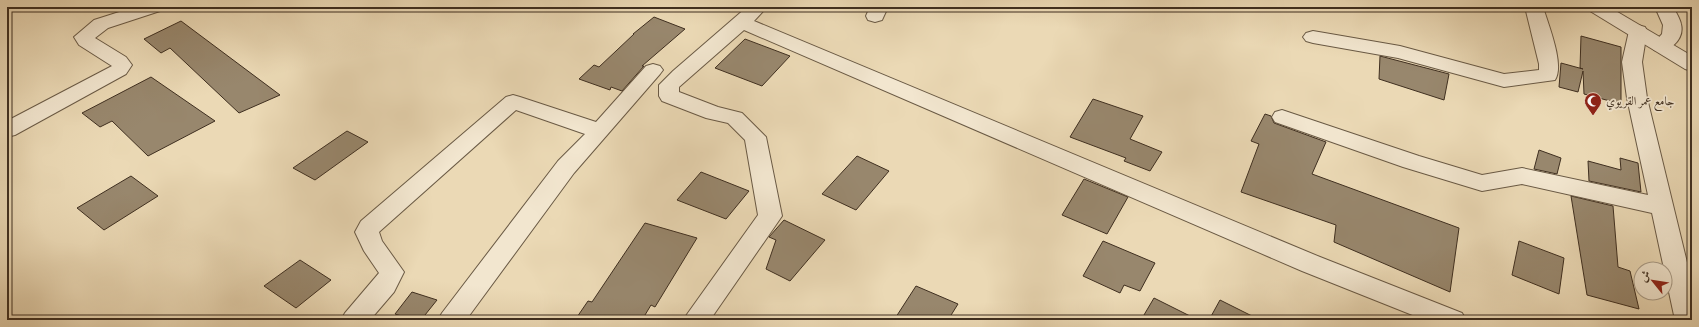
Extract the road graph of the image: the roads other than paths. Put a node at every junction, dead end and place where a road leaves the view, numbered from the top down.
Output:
1 (154, 7) edge
2 (758, 7) edge
3 (1534, 7) edge
4 (1596, 7) edge
5 (1664, 7) edge
6 (741, 23) junction
7 (1638, 31) junction
8 (1313, 37) dead end
9 (1661, 46) junction
10 (1692, 65) edge
11 (653, 70) dead end
12 (1282, 117) dead end
13 (7, 130) edge
14 (600, 131) junction
15 (1663, 207) junction
16 (354, 320) edge
17 (451, 320) edge
18 (696, 320) edge
19 (1454, 320) edge
20 (1688, 320) edge

1 - 13 street
2 - 6 street
3 - 8 street
4 - 7 street
5 - 9 street
6 - 18 street
6 - 19 street
7 - 9 street
7 - 15 street
9 - 10 street
11 - 14 street
12 - 15 street
14 - 16 street
14 - 17 street
15 - 20 street

